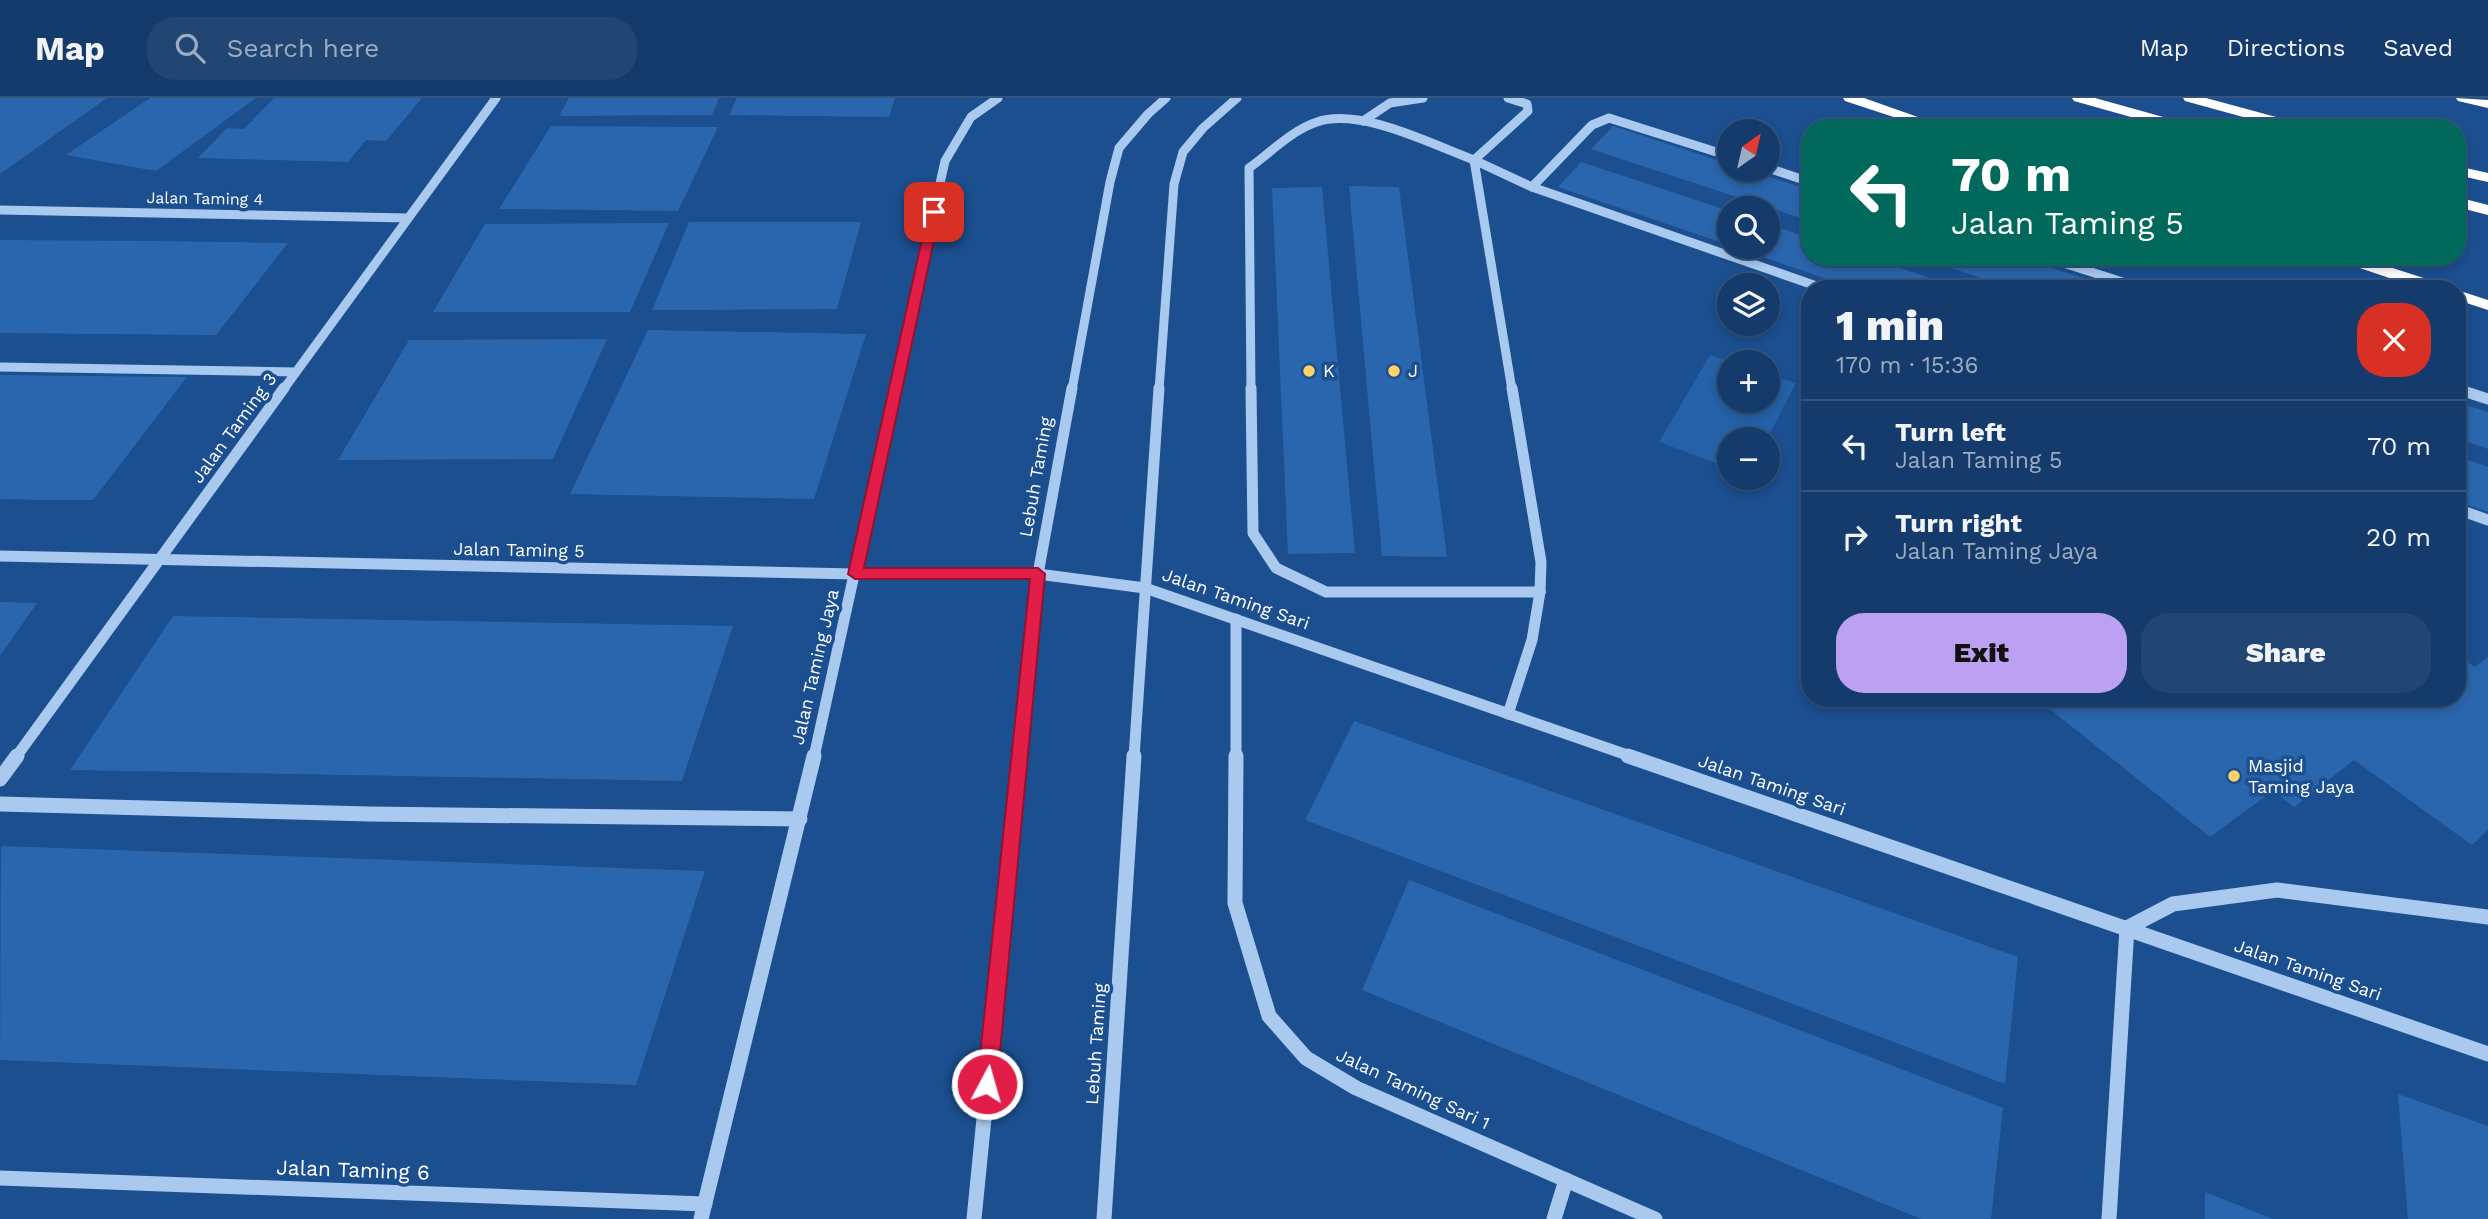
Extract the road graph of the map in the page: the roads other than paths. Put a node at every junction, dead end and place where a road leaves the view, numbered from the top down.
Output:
1 (496, 98) edge
2 (998, 98) edge
3 (1166, 98) edge
4 (1237, 98) edge
5 (1423, 98) edge
6 (1508, 98) edge
7 (1850, 98) edge
8 (2079, 98) edge
9 (2190, 98) edge
10 (2463, 98) edge
11 (2488, 104) edge
12 (1914, 119) edge
13 (2155, 119) edge
14 (2267, 119) edge
15 (1363, 121) junction
16 (1717, 152) edge
17 (1474, 160) junction
18 (1780, 172) edge
19 (2466, 172) edge
20 (2488, 178) edge
21 (1801, 179) edge
22 (1532, 187) junction
23 (2466, 204) edge
24 (0, 210) edge
25 (2488, 210) edge
26 (408, 218) junction
27 (2073, 266) edge
28 (2369, 266) edge
29 (2116, 280) edge
30 (2412, 280) edge
31 (1801, 281) edge
32 (2466, 298) edge
33 (2488, 305) edge
34 (0, 367) edge
35 (296, 372) junction
36 (2466, 392) edge
37 (2488, 399) edge
38 (2466, 512) edge
39 (2488, 520) edge
40 (0, 556) edge
41 (160, 560) junction
42 (855, 574) junction
43 (1038, 574) junction
44 (1145, 588) junction
45 (1542, 592) junction
46 (1236, 619) junction
47 (1508, 714) junction
48 (0, 779) edge
49 (0, 804) edge
50 (800, 819) junction
51 (2488, 917) edge
52 (2127, 928) junction
53 (2488, 1054) edge
54 (0, 1178) edge
55 (1566, 1180) junction
56 (703, 1212) edge
57 (974, 1219) edge
58 (1104, 1219) edge
59 (1554, 1219) edge
60 (1655, 1219) edge
61 (2109, 1219) edge

1 - 26 street, Jalan Taming 3
2 - 42 street, Jalan Taming Jaya
3 - 43 street, Lebuh Taming
4 - 44 street, Lebuh Taming
5 - 15 street
6 - 17 street
7 - 12 highway
8 - 13 highway
9 - 14 highway
10 - 11 highway
15 - 17 street
15 - 45 street
16 - 22 street
17 - 22 street
17 - 45 street
18 - 21 street
19 - 20 highway
22 - 31 street
23 - 25 highway
24 - 26 street, Jalan Taming 4
26 - 35 street, Jalan Taming 3
27 - 29 street
28 - 30 highway
32 - 33 highway
34 - 35 street
35 - 41 street, Jalan Taming 3
36 - 37 street
38 - 39 street
40 - 41 street, Jalan Taming 5
41 - 42 street, Jalan Taming 5
41 - 48 street, Jalan Taming 3
42 - 43 street, Jalan Taming 5
42 - 50 street, Jalan Taming Jaya
43 - 44 street, Jalan Taming Sari
43 - 57 street, Lebuh Taming
44 - 46 street, Jalan Taming Sari
44 - 58 street, Lebuh Taming
45 - 47 street
46 - 47 street, Jalan Taming Sari
46 - 55 street, Jalan Taming Sari 1
47 - 52 street, Jalan Taming Sari
49 - 50 street
50 - 56 street, Jalan Taming Jaya
51 - 52 street
52 - 53 street, Jalan Taming Sari
52 - 61 street
54 - 56 street, Jalan Taming 6
55 - 59 street
55 - 60 street, Jalan Taming Sari 1

